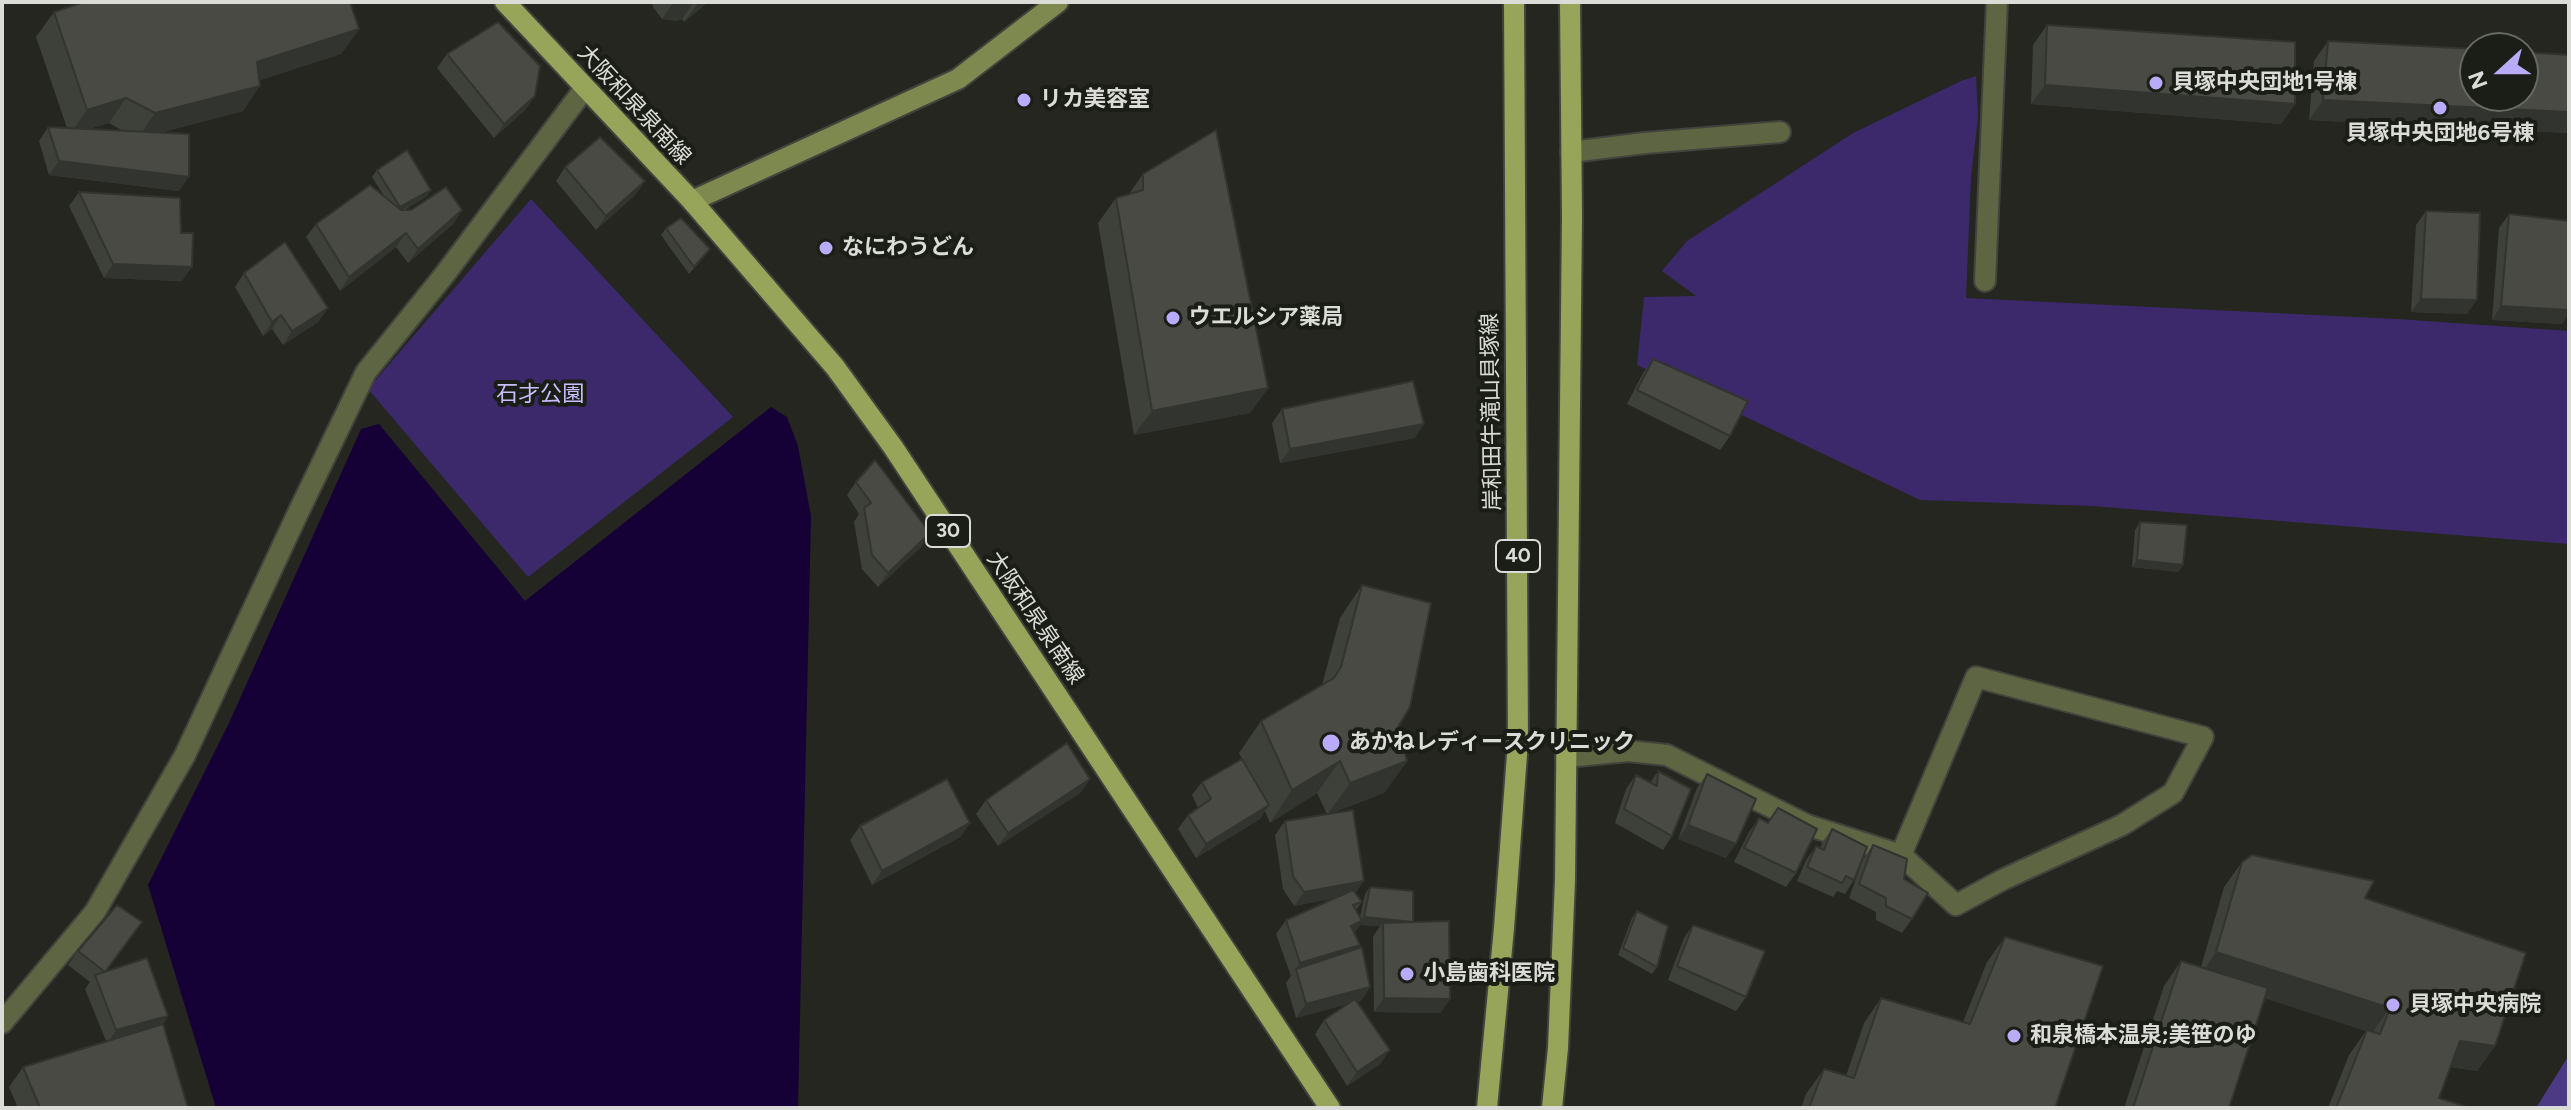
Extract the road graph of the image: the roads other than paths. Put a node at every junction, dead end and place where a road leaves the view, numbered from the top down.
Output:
1 (505, 2) edge
2 (1058, 2) edge
3 (1514, 2) edge
4 (1570, 2) edge
5 (1997, 2) edge
6 (585, 88) junction
7 (1780, 132) dead end
8 (1571, 152) junction
9 (692, 201) junction
10 (1985, 281) dead end
11 (1566, 757) junction
12 (1901, 855) junction
13 (2, 1023) edge
14 (1330, 1108) edge
15 (1487, 1108) edge
16 (1552, 1108) edge

1 - 6 main road, 大阪和泉泉南線 / 30
2 - 9 street
3 - 15 main road, 岸和田牛滝山貝塚線 / 40
4 - 8 main road, 40
5 - 10 street
6 - 9 main road, 大阪和泉泉南線 / 30
6 - 13 street
7 - 8 street
8 - 11 main road, 40
9 - 14 main road, 大阪和泉泉南線 / 30
11 - 12 street
11 - 16 main road, 40
12 - 12 street

